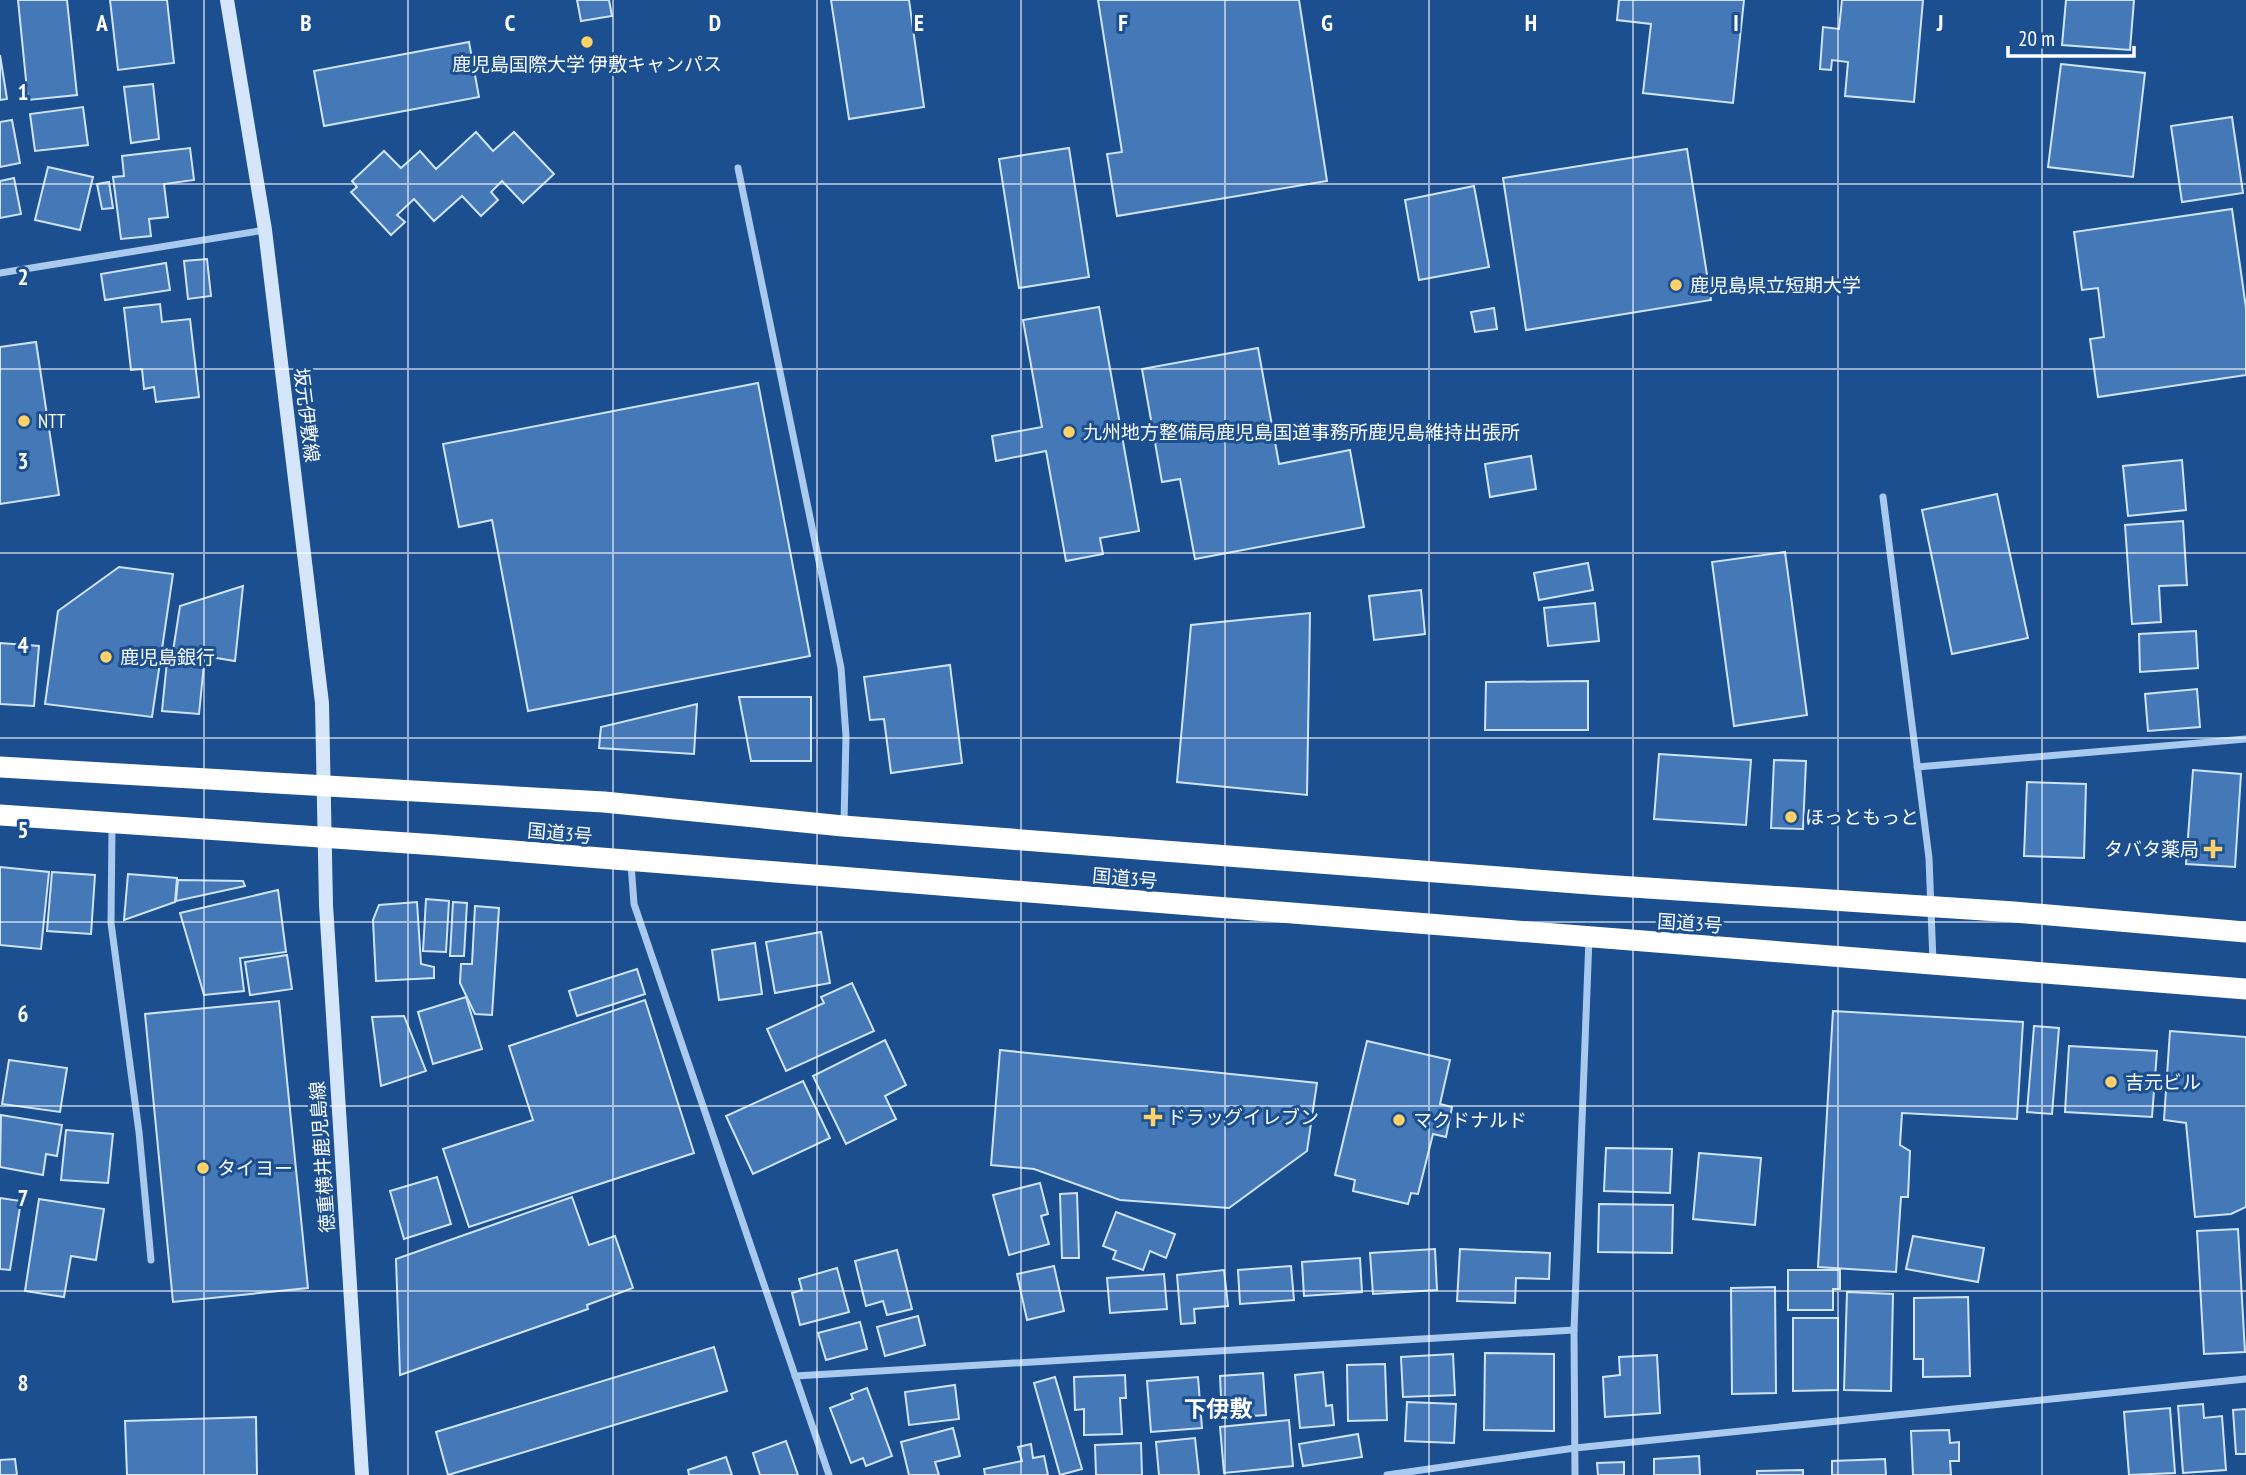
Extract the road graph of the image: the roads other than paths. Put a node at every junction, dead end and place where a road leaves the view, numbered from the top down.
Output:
1 (227, 0) edge
2 (738, 168) dead end
3 (265, 230) junction
4 (0, 273) edge
5 (1883, 497) dead end
6 (2246, 739) edge
7 (0, 767) edge
8 (1917, 767) junction
9 (323, 786) junction
10 (0, 815) edge
11 (112, 822) junction
12 (844, 826) junction
13 (324, 837) junction
14 (631, 862) junction
15 (1931, 907) junction
16 (2246, 932) edge
17 (1589, 938) junction
18 (1933, 965) junction
19 (2246, 989) edge
20 (151, 1260) dead end
21 (1574, 1329) junction
22 (795, 1376) junction
23 (2246, 1379) edge
24 (1575, 1448) junction
25 (362, 1475) edge
26 (829, 1475) edge
27 (1387, 1475) edge
28 (1575, 1475) edge

1 - 3 main road, 坂元伊敷線
2 - 12 street
3 - 4 street
3 - 9 main road, 坂元伊敷線
5 - 8 street
6 - 8 street
7 - 9 highway, 国道3号
8 - 15 street
9 - 12 highway, 国道3号
9 - 13 main road, 坂元伊敷線
10 - 11 highway, 国道3号
11 - 13 highway, 国道3号
11 - 20 street
12 - 15 highway, 国道3号
13 - 14 highway, 国道3号
13 - 25 main road, 徳重横井鹿児島線
14 - 17 highway, 国道3号
14 - 22 street
15 - 16 highway, 国道3号
15 - 18 street
17 - 18 highway, 国道3号
17 - 21 street
18 - 19 highway, 国道3号
21 - 22 street
21 - 24 street
22 - 26 street
23 - 24 street
24 - 27 street
24 - 28 street

